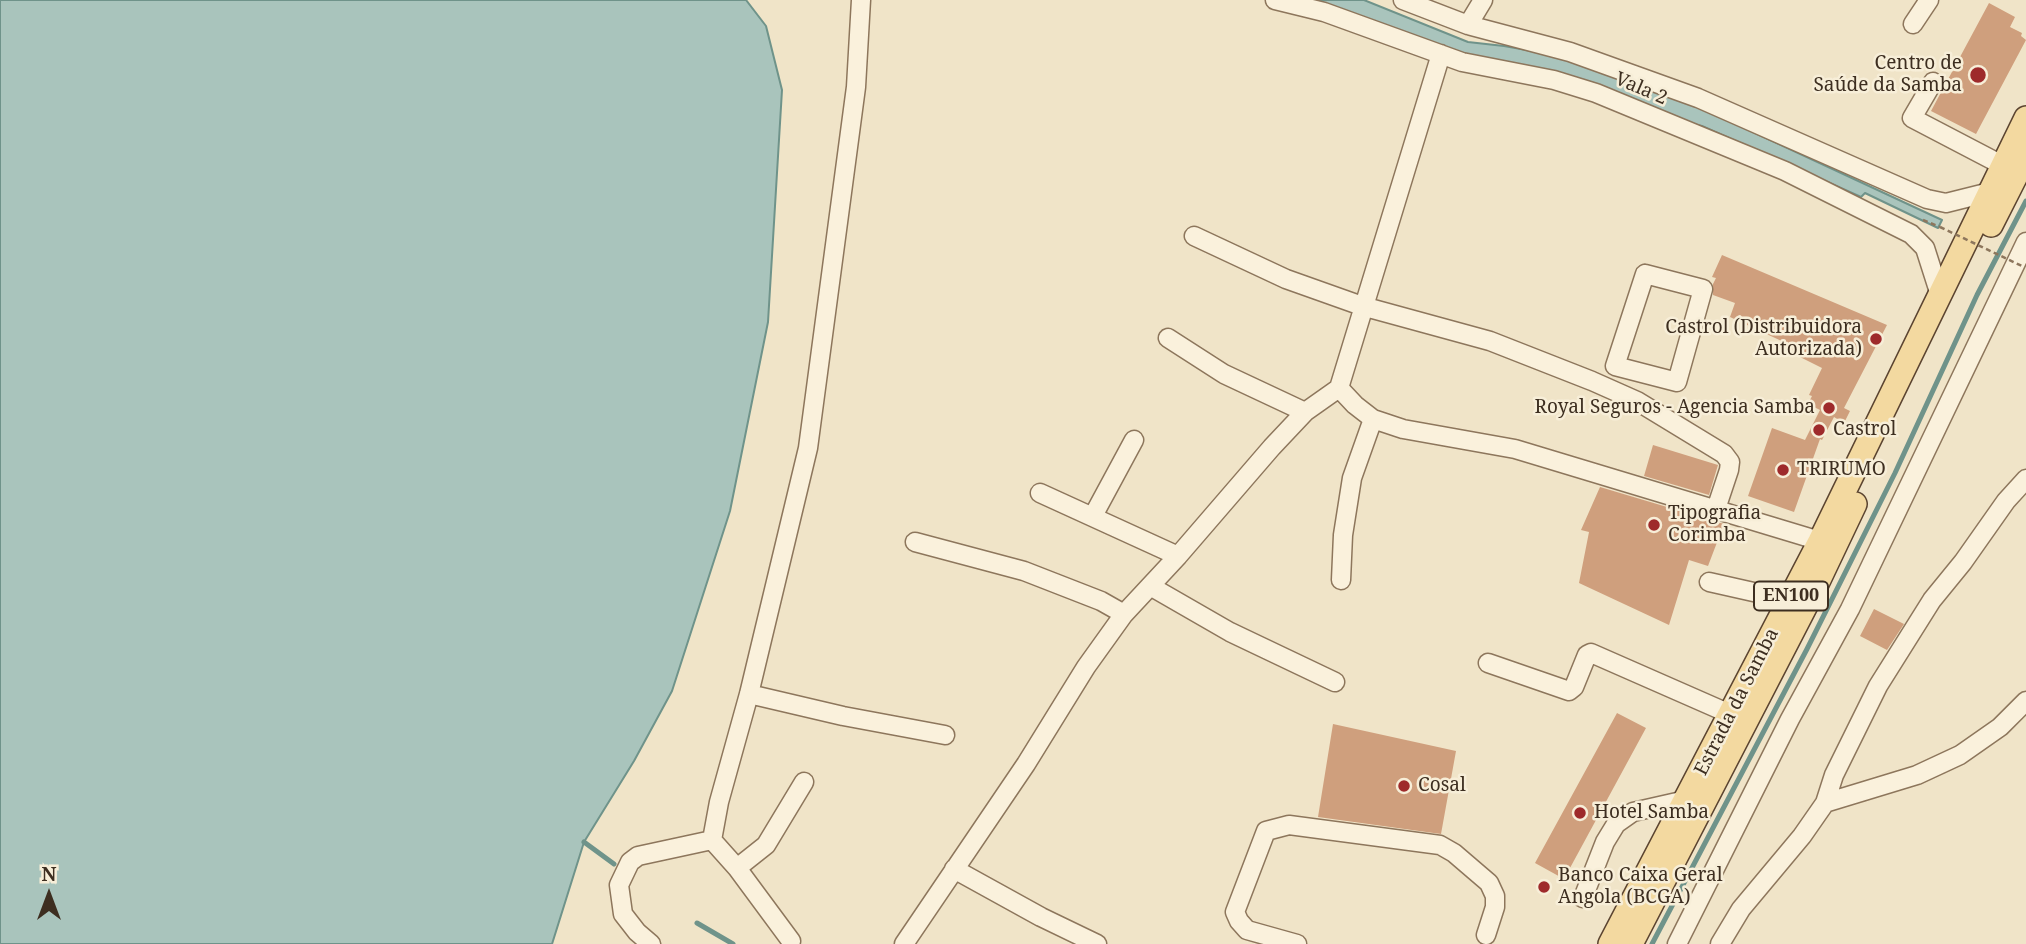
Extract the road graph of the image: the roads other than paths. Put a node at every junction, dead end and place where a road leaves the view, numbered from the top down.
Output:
1 (861, 0) edge
2 (1275, 0) edge
3 (1403, 0) edge
4 (1483, 0) edge
5 (1929, 0) edge
6 (1913, 24) dead end
7 (1468, 25) junction
8 (1441, 54) junction
9 (1933, 82) dead end
10 (2026, 118) edge
11 (2026, 156) edge
12 (2002, 165) junction
13 (1990, 192) junction
14 (1194, 236) dead end
15 (2020, 258) edge
16 (1940, 295) junction
17 (1362, 306) junction
18 (1168, 338) dead end
19 (1637, 372) junction
20 (1339, 388) junction
21 (1627, 397) junction
22 (1305, 412) junction
23 (1373, 419) junction
24 (1134, 440) dead end
25 (2026, 479) edge
26 (1041, 493) dead end
27 (1716, 509) junction
28 (1093, 516) junction
29 (1820, 541) junction
30 (915, 542) dead end
31 (1178, 556) junction
32 (1341, 580) dead end
33 (1709, 582) dead end
34 (1150, 586) junction
35 (1789, 600) junction
36 (1124, 614) junction
37 (1488, 663) dead end
38 (1335, 682) dead end
39 (749, 694) junction
40 (2026, 701) edge
41 (1730, 714) junction
42 (946, 735) dead end
43 (804, 782) dead end
44 (1686, 800) junction
45 (1825, 803) junction
46 (712, 840) junction
47 (737, 868) junction
48 (954, 869) junction
49 (1583, 898) dead end
50 (1486, 935) dead end
51 (794, 943) edge
52 (651, 944) edge
53 (905, 944) edge
54 (1097, 944) edge
55 (1297, 944) edge
56 (1610, 944) edge
57 (1631, 944) edge
58 (1677, 944) edge
59 (1720, 944) edge

1 - 39 street
2 - 8 street, Vala 2
3 - 7 street, Vala 2
4 - 7 street
5 - 6 street
7 - 13 street, Vala 2
8 - 16 street, Vala 2
8 - 17 street
9 - 12 street
10 - 12 main road, Estrada da Samba / EN100
11 - 57 main road, Estrada da Samba / EN100
12 - 13 main road, Estrada da Samba / EN100
13 - 16 main road, Estrada da Samba / EN100
14 - 17 street
15 - 58 street
16 - 29 main road, Estrada da Samba / EN100
17 - 20 street
17 - 21 street
18 - 22 street
19 - 19 street
19 - 21 street
20 - 22 street
20 - 23 street
21 - 27 street
22 - 31 street
23 - 27 street
23 - 32 street
24 - 28 street
25 - 45 street
26 - 28 street
27 - 29 street
28 - 31 street
29 - 35 main road, Estrada da Samba / EN100
30 - 36 street
31 - 34 street
33 - 35 street
34 - 36 street
34 - 38 street
35 - 41 main road, Estrada da Samba / EN100
36 - 48 street
37 - 41 street
39 - 42 street
39 - 46 street
40 - 45 street
41 - 44 main road, Estrada da Samba / EN100
43 - 47 street
44 - 49 street
44 - 56 main road, Estrada da Samba / EN100
45 - 59 street
46 - 47 street
46 - 52 street
47 - 51 street
48 - 53 street
48 - 54 street
50 - 55 street

